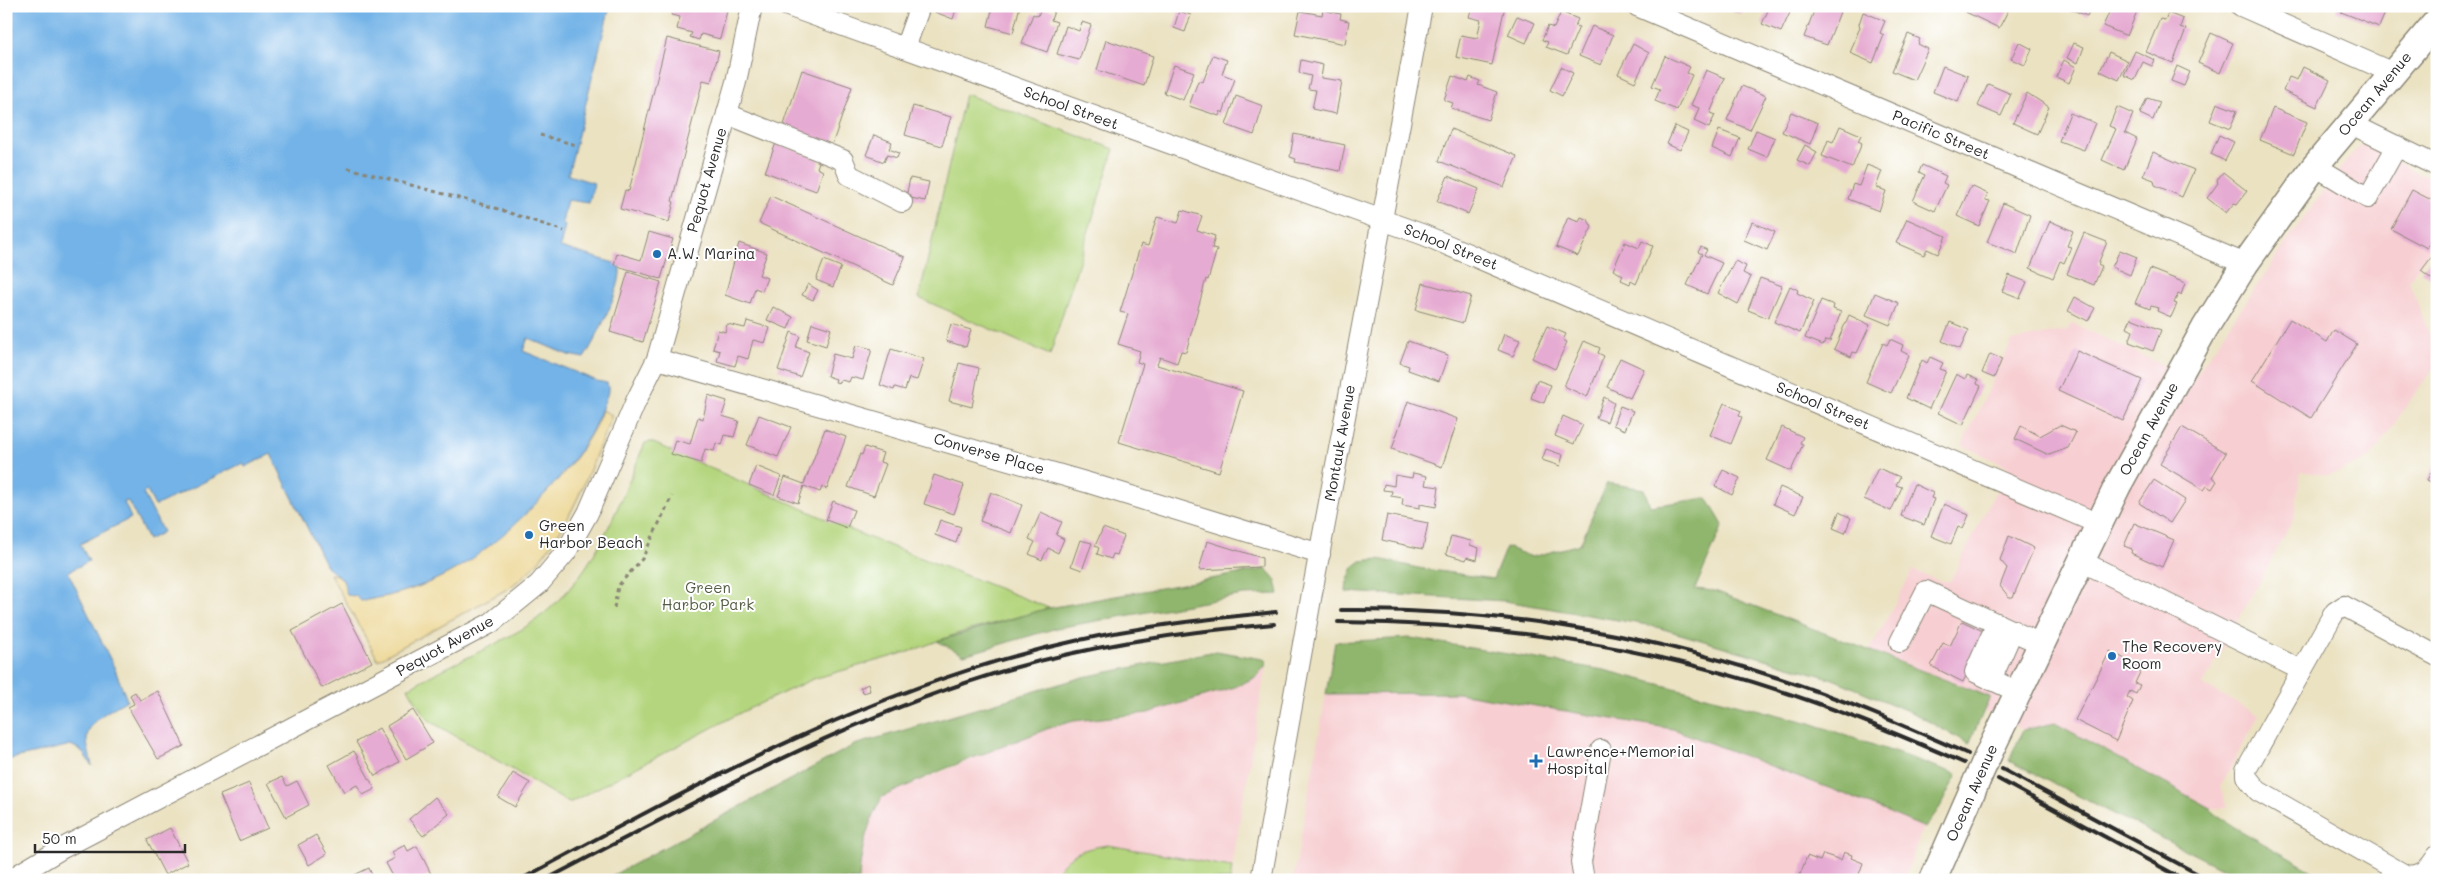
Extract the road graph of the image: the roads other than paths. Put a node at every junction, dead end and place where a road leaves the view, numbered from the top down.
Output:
1 (752, 6) edge
2 (788, 6) edge
3 (920, 6) edge
4 (1422, 6) edge
5 (1637, 6) edge
6 (2241, 6) edge
7 (2437, 21) edge
8 (905, 48) junction
9 (2392, 73) junction
10 (726, 114) junction
11 (2349, 123) junction
12 (2397, 146) junction
13 (2315, 166) junction
14 (2437, 166) edge
15 (902, 202) dead end
16 (1381, 219) junction
17 (2245, 264) junction
18 (657, 359) junction
19 (2099, 524) junction
20 (1320, 554) junction
21 (2081, 561) junction
22 (2005, 626) junction
23 (1900, 642) dead end
24 (2041, 644) junction
25 (2437, 656) edge
26 (2301, 670) junction
27 (2018, 692) junction
28 (1601, 750) dead end
29 (2437, 856) edge
30 (1583, 871) edge
31 (9, 880) edge
32 (1261, 880) edge
33 (1572, 880) edge
34 (1933, 880) edge

1 - 10 street, Pequot Avenue
2 - 8 street, School Street
3 - 8 street
4 - 16 street, Montauk Avenue
5 - 17 street, Pacific Street
6 - 9 street
7 - 9 main road, Ocean Avenue
8 - 16 street, School Street
9 - 11 main road, Ocean Avenue
10 - 15 street
10 - 18 street, Pequot Avenue
11 - 12 street
11 - 13 main road, Ocean Avenue
12 - 13 street
12 - 14 street
13 - 17 main road, Ocean Avenue
16 - 19 street, School Street
16 - 20 street, Montauk Avenue
17 - 19 main road, Ocean Avenue
18 - 20 street, Converse Place
18 - 31 street, Pequot Avenue
19 - 21 main road, Ocean Avenue
20 - 32 street, Montauk Avenue, bridge
21 - 24 main road, Ocean Avenue
21 - 26 street
22 - 23 street
22 - 24 street
22 - 27 street
24 - 27 main road, Ocean Avenue
25 - 26 street
26 - 29 street
27 - 34 main road, Ocean Avenue, bridge
28 - 30 street
30 - 33 street

